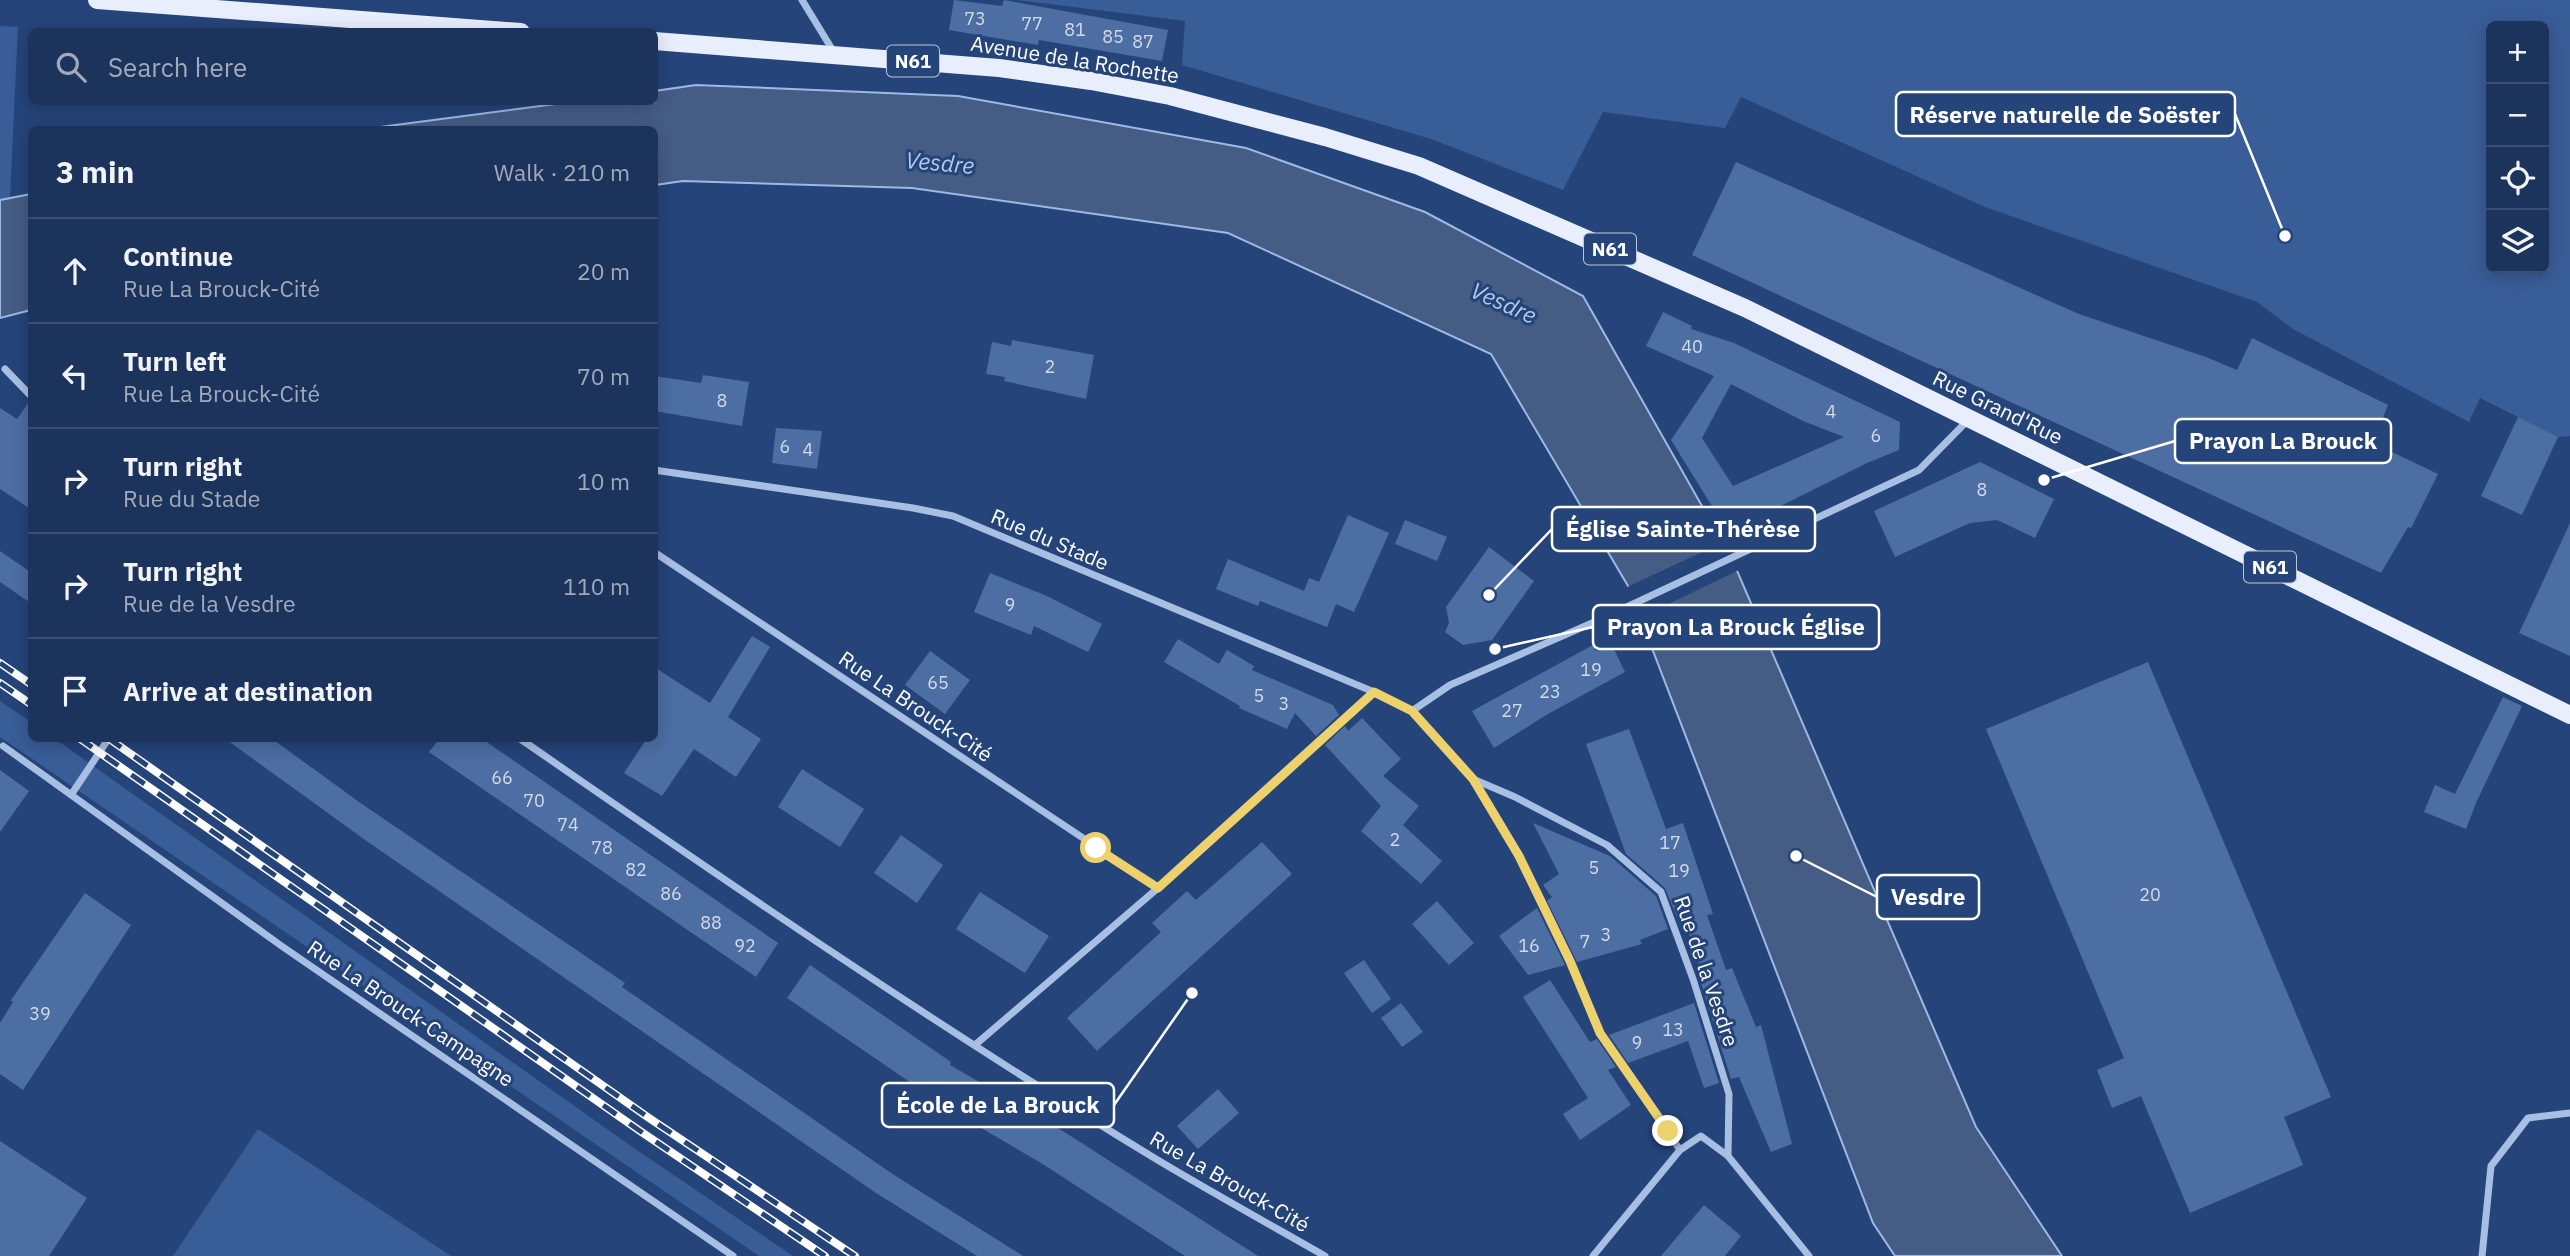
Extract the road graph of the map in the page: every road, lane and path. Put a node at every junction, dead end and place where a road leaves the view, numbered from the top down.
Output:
1 (97, 0) edge
2 (802, 0) edge
3 (468, 28) edge
4 (658, 41) edge
5 (835, 55) junction
6 (1745, 308) joint
7 (5, 369) dead end
8 (28, 393) edge
9 (1970, 418) junction
10 (658, 471) edge
11 (658, 555) edge
12 (1374, 692) junction
13 (1412, 711) junction
14 (2570, 715) edge
15 (106, 742) edge
16 (525, 742) edge
17 (3, 746) dead end
18 (1473, 779) junction
19 (71, 796) junction
20 (1158, 888) junction
21 (975, 1045) junction
22 (2570, 1113) edge
23 (1680, 1150) junction
24 (1728, 1156) junction
25 (733, 1256) edge
26 (1325, 1256) edge
27 (1593, 1256) edge
28 (1809, 1256) edge
29 (2482, 1256) edge

1 - 3 main road
2 - 5 street
4 - 5 main road, Avenue de la Rochette / N61
5 - 6 main road, Avenue de la Rochette / N61
6 - 9 main road, Rue Grand'Rue / N61
7 - 8 street
9 - 13 street
9 - 14 main road, Rue Grand'Rue / N61
10 - 12 street, Rue du Stade
11 - 20 street, Rue La Brouck-Cité
12 - 13 street, Rue du Stade
12 - 20 street
13 - 18 street, Rue de la Vesdre
15 - 19 street
16 - 21 street, Rue La Brouck-Cité
17 - 19 street, Rue La Brouck-Campagne
18 - 23 street, Rue de la Vesdre
18 - 24 street, Rue de la Vesdre
19 - 25 street, Rue La Brouck-Campagne
20 - 21 street
21 - 26 street, Rue La Brouck-Cité
22 - 29 street
23 - 24 street
23 - 27 street
24 - 28 street

